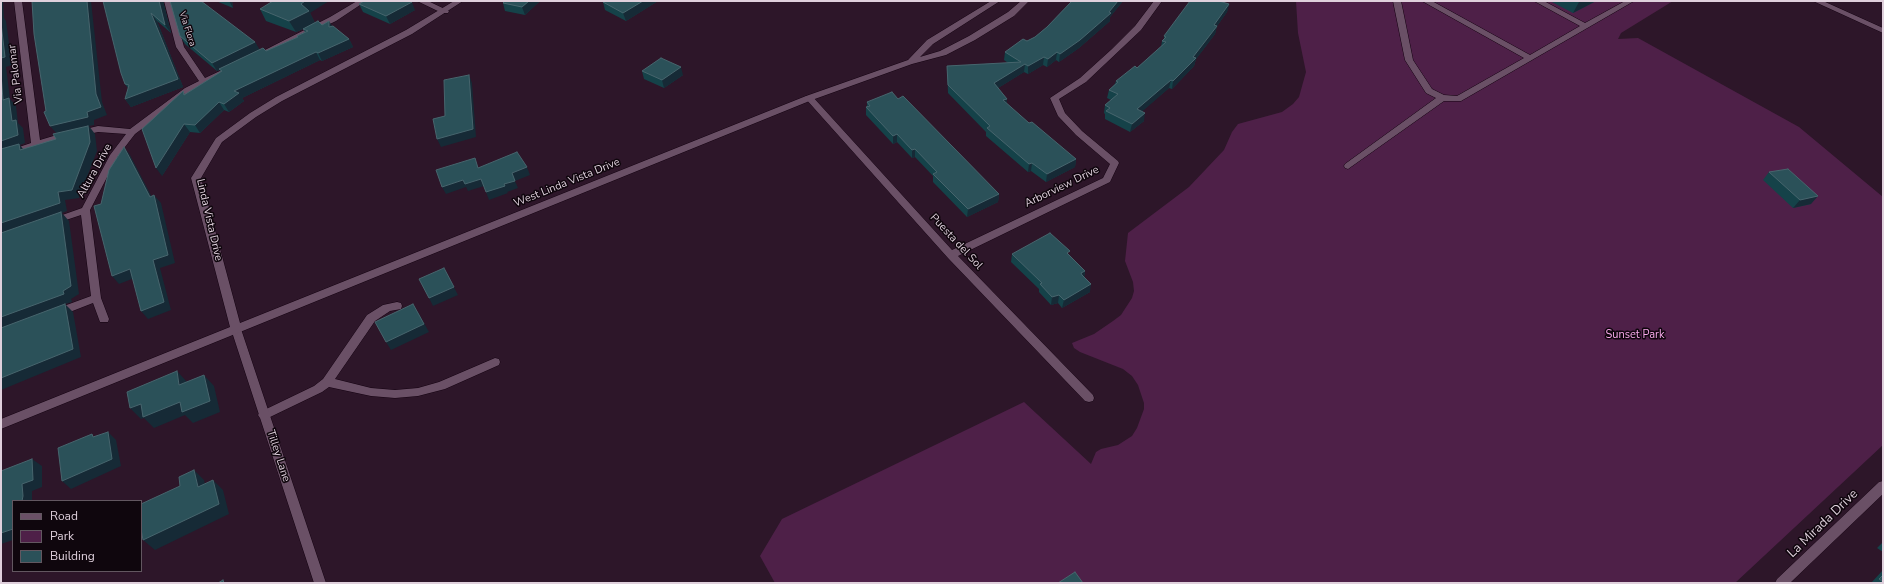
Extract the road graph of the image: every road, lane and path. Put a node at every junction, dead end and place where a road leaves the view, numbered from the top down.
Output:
1 (18, 1) edge
2 (168, 1) edge
3 (362, 1) edge
4 (421, 1) edge
5 (459, 1) edge
6 (996, 1) edge
7 (1025, 1) edge
8 (1158, 1) edge
9 (1397, 1) edge
10 (1426, 1) edge
11 (1538, 1) edge
12 (1630, 1) edge
13 (1817, 1) edge
14 (445, 11) junction
15 (1586, 26) junction
16 (1883, 31) edge
17 (254, 58) edge
18 (1530, 58) junction
19 (909, 62) junction
20 (232, 68) edge
21 (203, 82) junction
22 (809, 98) junction
23 (1442, 98) junction
24 (132, 132) junction
25 (36, 145) junction
26 (1, 156) edge
27 (1348, 166) dead end
28 (86, 210) junction
29 (43, 225) edge
30 (951, 255) junction
31 (96, 298) junction
32 (397, 306) dead end
33 (45, 318) edge
34 (104, 319) dead end
35 (236, 329) junction
36 (495, 362) dead end
37 (327, 382) junction
38 (1089, 398) dead end
39 (264, 415) junction
40 (1, 424) edge
41 (1883, 486) edge
42 (320, 583) edge
43 (1782, 583) edge

1 - 25 street, Via Palomar
2 - 21 street, Via Flora
3 - 17 street
4 - 14 street
5 - 14 street, Linda Vista Drive
6 - 19 street, West Linda Vista Drive
7 - 19 street, West Linda Vista Drive
8 - 30 street, Arborview Drive
9 - 23 street
10 - 18 street
11 - 15 street
12 - 15 street
13 - 16 street
14 - 35 street, Linda Vista Drive
15 - 18 street
18 - 23 street
19 - 22 street, West Linda Vista Drive
20 - 21 street, Altura Drive
21 - 24 street, Altura Drive
22 - 30 street, Puesta del Sol
22 - 35 street, West Linda Vista Drive
23 - 27 street
24 - 25 street
24 - 28 street, Altura Drive
25 - 26 street
28 - 29 street
28 - 31 street, Altura Drive
30 - 38 street, Puesta del Sol
31 - 33 street
31 - 34 street, Altura Drive
32 - 37 street
35 - 39 street, Tilley Lane
35 - 40 street
36 - 37 street
37 - 39 street
39 - 42 street, Tilley Lane
41 - 43 street, La Mirada Drive

